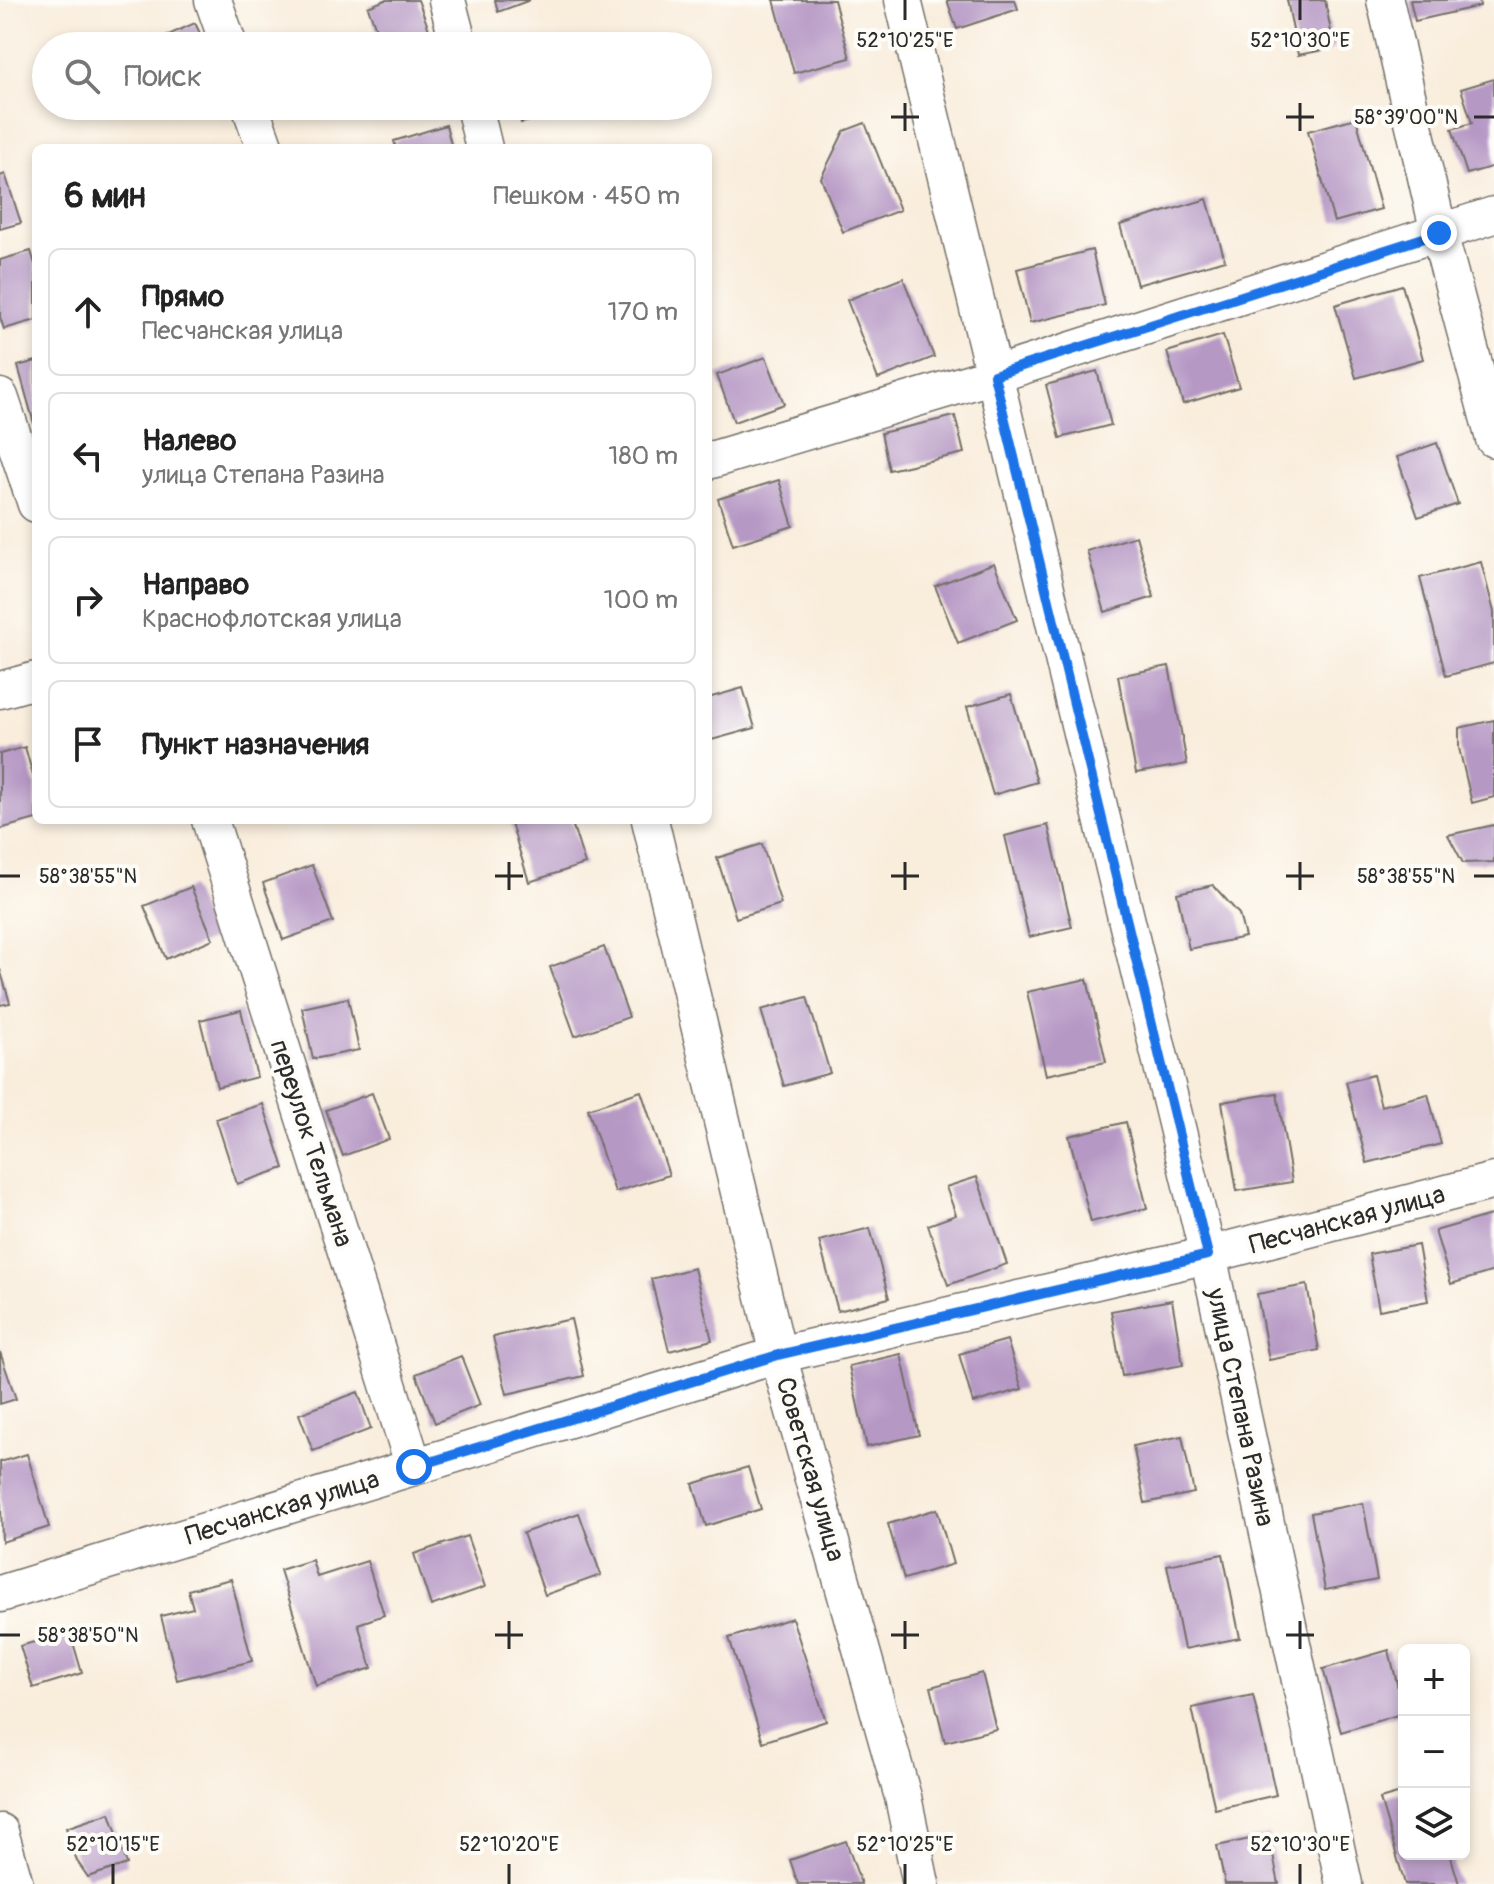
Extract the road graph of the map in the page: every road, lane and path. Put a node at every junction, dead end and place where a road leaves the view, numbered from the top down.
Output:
1 (213, 0) edge
2 (447, 0) edge
3 (903, 0) edge
4 (1385, 0) edge
5 (224, 32) edge
6 (455, 32) edge
7 (255, 120) edge
8 (477, 120) edge
9 (264, 144) edge
10 (483, 144) edge
11 (1494, 215) edge
12 (1439, 233) junction
13 (994, 375) junction
14 (0, 397) edge
15 (1494, 439) edge
16 (712, 460) edge
17 (32, 492) edge
18 (32, 681) edge
19 (0, 690) edge
20 (211, 824) edge
21 (651, 824) edge
22 (1494, 1181) edge
23 (1208, 1255) junction
24 (778, 1355) junction
25 (414, 1467) junction
26 (0, 1594) edge
27 (0, 1832) edge
28 (15, 1884) edge
29 (921, 1884) edge
30 (1344, 1884) edge

1 - 5 street
2 - 6 street
3 - 13 street, улица Степана Разина
4 - 12 street
7 - 9 street
8 - 10 street
11 - 12 street
12 - 13 street
12 - 15 street
13 - 16 street
13 - 23 street, улица Степана Разина
14 - 17 street
18 - 19 street
20 - 25 street, переулок Тельмана
21 - 24 street, Советская улица
22 - 23 street, Песчанская улица
23 - 24 street, Песчанская улица
23 - 30 street, улица Степана Разина
24 - 25 street, Песчанская улица
24 - 29 street, Советская улица
25 - 26 street, Песчанская улица
27 - 28 street

